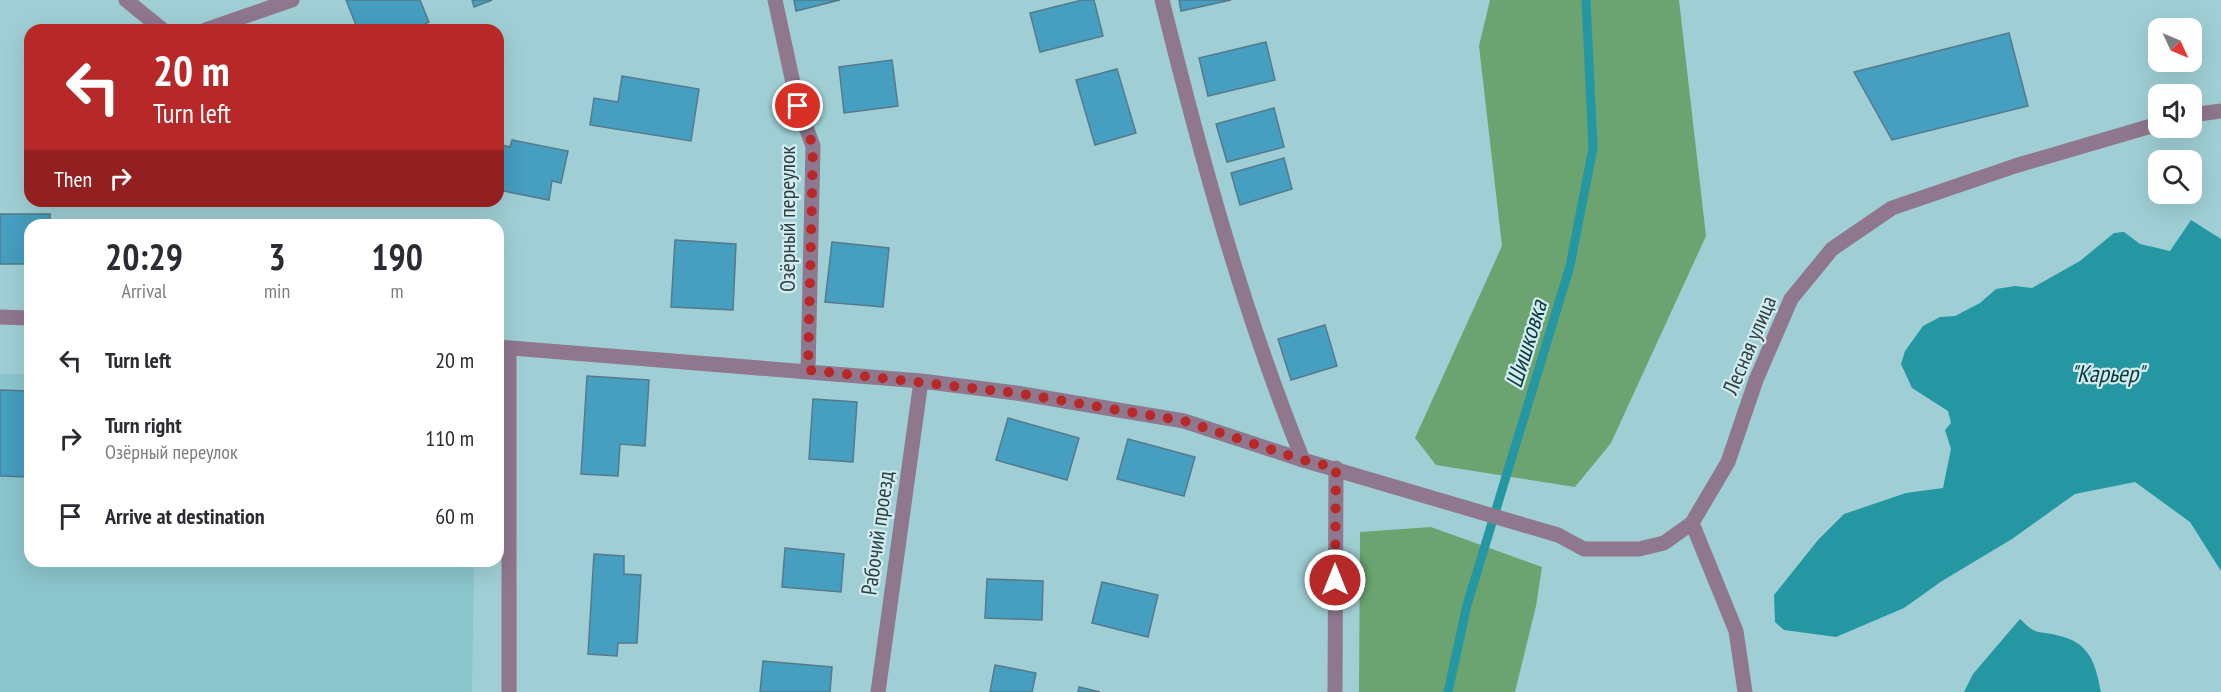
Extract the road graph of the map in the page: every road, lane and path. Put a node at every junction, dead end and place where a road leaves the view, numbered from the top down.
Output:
1 (126, 0) edge
2 (292, 0) edge
3 (775, 0) edge
4 (1162, 0) edge
5 (156, 24) edge
6 (222, 24) edge
7 (2221, 111) edge
8 (2202, 113) edge
9 (2148, 127) edge
10 (0, 317) edge
11 (24, 318) edge
12 (504, 347) edge
13 (808, 370) junction
14 (921, 381) junction
15 (504, 404) edge
16 (1303, 460) junction
17 (1336, 468) junction
18 (1692, 523) junction
19 (1742, 675) junction
20 (509, 692) edge
21 (878, 692) edge
22 (1335, 692) edge
23 (1745, 692) edge
24 (1755, 692) edge

1 - 5 street
2 - 6 street
3 - 13 street, Озёрный переулок
4 - 16 street
7 - 8 street
9 - 18 street, Лесная улица
10 - 11 street
12 - 13 street, Лесная улица
13 - 14 street, Лесная улица
14 - 16 street, Лесная улица
14 - 21 street, Рабочий проезд
15 - 20 street
16 - 17 street, Лесная улица
17 - 18 street, Лесная улица
17 - 22 street
18 - 19 street
19 - 23 street
19 - 24 street

